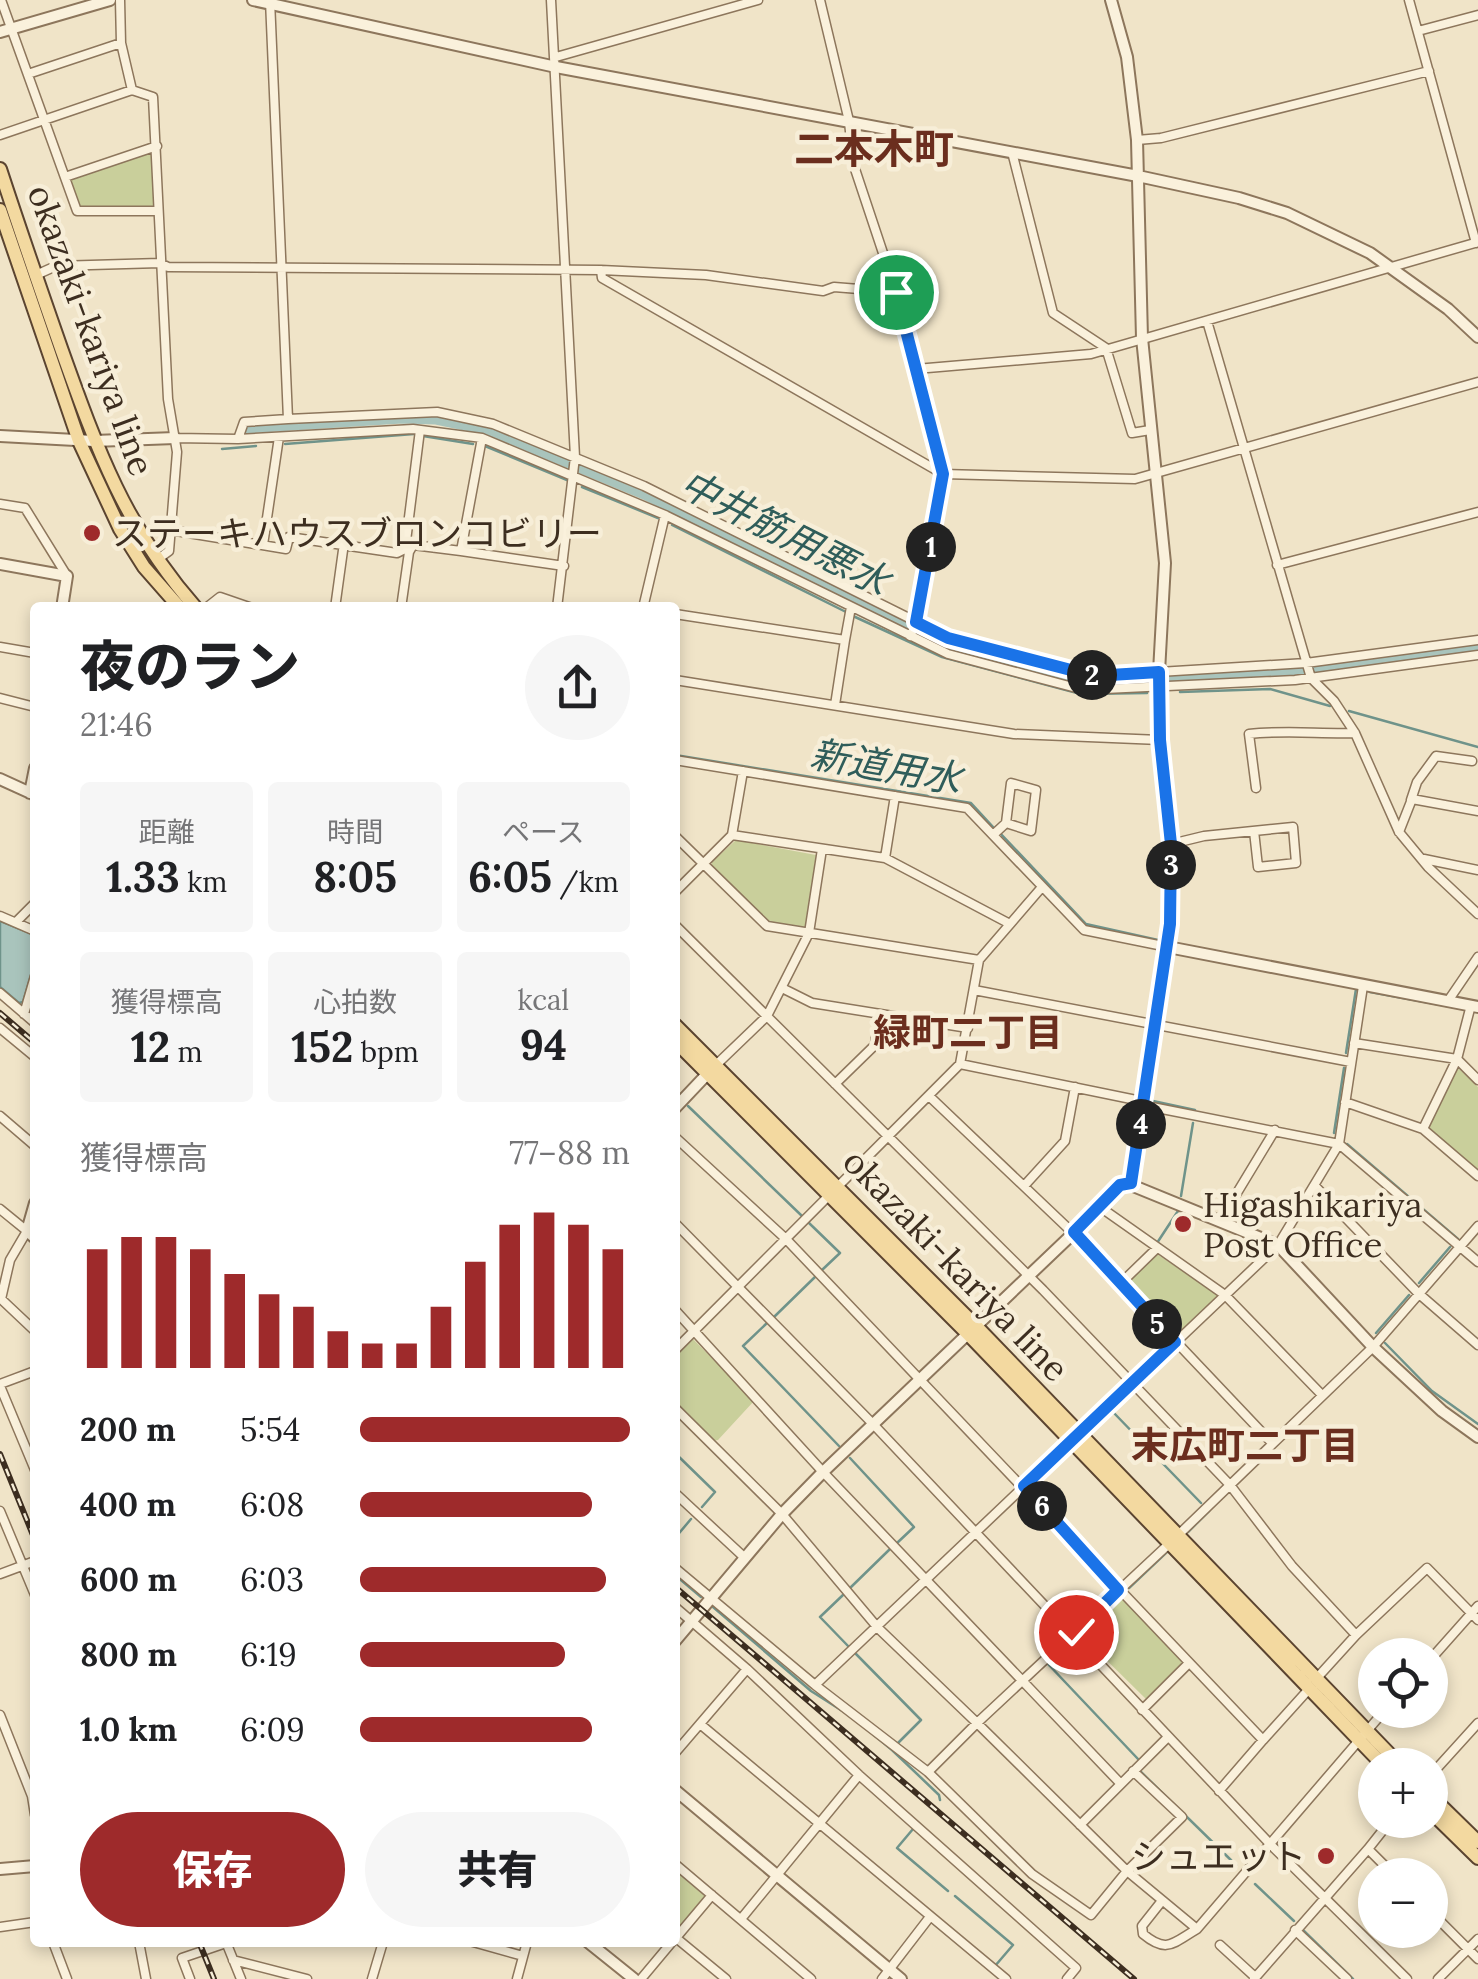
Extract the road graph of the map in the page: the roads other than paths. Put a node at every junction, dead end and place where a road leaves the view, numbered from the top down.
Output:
1 (1, 0) edge
2 (110, 0) edge
3 (120, 0) edge
4 (253, 0) edge
5 (551, 0) edge
6 (758, 0) edge
7 (820, 0) edge
8 (1111, 0) edge
9 (1409, 0) edge
10 (270, 2) edge
11 (1478, 15) edge
12 (6, 30) edge
13 (1418, 31) junction
14 (122, 43) junction
15 (556, 62) junction
16 (1429, 71) junction
17 (28, 74) junction
18 (132, 90) junction
19 (44, 118) junction
20 (849, 121) junction
21 (0, 135) edge
22 (1137, 140) junction
23 (157, 146) junction
24 (1012, 152) junction
25 (0, 170) edge
26 (1138, 176) junction
27 (65, 177) junction
28 (0, 210) edge
29 (158, 211) junction
30 (1477, 243) edge
31 (160, 263) junction
32 (1389, 266) junction
33 (281, 268) junction
34 (564, 270) junction
35 (600, 270) junction
36 (35, 275) junction
37 (896, 292) junction
38 (1207, 321) junction
39 (1142, 338) junction
40 (1478, 338) edge
41 (1106, 348) junction
42 (916, 369) junction
43 (1478, 382) edge
44 (413, 412) junction
45 (288, 419) junction
46 (416, 429) junction
47 (1150, 430) junction
48 (0, 436) edge
49 (279, 437) junction
50 (176, 438) junction
51 (482, 438) junction
52 (238, 440) junction
53 (79, 441) junction
54 (94, 442) junction
55 (1244, 450) junction
56 (575, 458) junction
57 (943, 474) junction
58 (1154, 475) junction
59 (575, 476) junction
60 (0, 504) edge
61 (1478, 512) edge
62 (666, 515) junction
63 (170, 530) junction
64 (344, 543) junction
65 (263, 545) junction
66 (407, 550) junction
67 (460, 551) junction
68 (156, 561) junction
69 (0, 564) edge
70 (1277, 565) junction
71 (564, 566) junction
72 (67, 576) junction
73 (63, 602) edge
74 (175, 602) edge
75 (191, 602) edge
76 (336, 602) edge
77 (402, 602) edge
78 (558, 602) edge
79 (644, 602) edge
80 (850, 607) junction
81 (680, 615) edge
82 (916, 622) junction
83 (910, 636) junction
84 (845, 640) junction
85 (1478, 640) edge
86 (0, 647) edge
87 (30, 652) edge
88 (1478, 655) edge
89 (1306, 663) junction
90 (1310, 678) junction
91 (1159, 679) junction
92 (680, 681) edge
93 (0, 698) edge
94 (836, 704) junction
95 (30, 706) edge
96 (1354, 733) junction
97 (1160, 740) junction
98 (1472, 760) dead end
99 (680, 761) edge
100 (743, 771) junction
101 (0, 780) edge
102 (1256, 788) dead end
103 (30, 793) edge
104 (895, 796) junction
105 (1411, 800) junction
106 (1478, 810) edge
107 (998, 830) junction
108 (1254, 831) junction
109 (1399, 832) junction
110 (732, 835) junction
111 (680, 841) edge
112 (1171, 844) junction
113 (822, 849) junction
114 (885, 858) junction
115 (1424, 859) junction
116 (703, 864) junction
117 (1478, 870) edge
118 (680, 887) edge
119 (1042, 887) junction
120 (30, 909) edge
121 (1478, 914) edge
122 (0, 916) edge
123 (16, 922) junction
124 (1010, 924) junction
125 (30, 929) edge
126 (680, 930) edge
127 (809, 933) junction
128 (1168, 947) junction
129 (1478, 958) edge
130 (979, 960) junction
131 (1363, 986) junction
132 (782, 988) junction
133 (974, 990) junction
134 (0, 993) edge
135 (30, 993) edge
136 (1448, 1001) junction
137 (1475, 1006) edge
138 (24, 1014) junction
139 (879, 1014) junction
140 (767, 1016) junction
141 (30, 1019) edge
142 (1157, 1025) junction
143 (0, 1028) edge
144 (968, 1028) junction
145 (680, 1031) edge
146 (680, 1044) edge
147 (1354, 1044) junction
148 (30, 1054) edge
149 (1457, 1059) junction
150 (1352, 1062) junction
151 (960, 1064) junction
152 (712, 1069) junction
153 (1478, 1080) edge
154 (835, 1084) junction
155 (1075, 1087) junction
156 (929, 1096) junction
157 (1346, 1102) junction
158 (680, 1103) edge
159 (1144, 1104) junction
160 (0, 1116) edge
161 (1423, 1129) junction
162 (1275, 1130) junction
163 (889, 1137) junction
164 (30, 1142) edge
165 (680, 1142) edge
166 (1339, 1144) junction
167 (1478, 1176) edge
168 (1131, 1183) junction
169 (1024, 1186) junction
170 (1315, 1186) junction
171 (834, 1192) junction
172 (1100, 1208) junction
173 (0, 1209) edge
174 (1220, 1221) junction
175 (1478, 1226) edge
176 (680, 1229) edge
177 (1074, 1232) junction
178 (30, 1234) edge
179 (30, 1236) edge
180 (786, 1239) junction
181 (1278, 1246) junction
182 (1460, 1247) junction
183 (1156, 1249) junction
184 (5, 1259) edge
185 (1478, 1262) edge
186 (1028, 1276) junction
187 (1120, 1284) junction
188 (739, 1286) junction
189 (1418, 1293) junction
190 (1224, 1296) junction
191 (0, 1299) edge
192 (680, 1315) edge
193 (30, 1326) edge
194 (695, 1330) junction
195 (972, 1330) junction
196 (1175, 1342) junction
197 (680, 1345) edge
198 (1478, 1345) edge
199 (1374, 1346) junction
200 (30, 1372) edge
201 (920, 1380) junction
202 (1132, 1383) junction
203 (0, 1385) edge
204 (1322, 1395) junction
205 (680, 1413) edge
206 (873, 1424) junction
207 (1478, 1437) edge
208 (1075, 1438) junction
209 (1272, 1443) junction
210 (30, 1448) edge
211 (823, 1472) junction
212 (1230, 1485) junction
213 (1024, 1486) junction
214 (680, 1498) edge
215 (0, 1511) edge
216 (782, 1514) junction
217 (976, 1533) junction
218 (1175, 1538) junction
219 (745, 1558) junction
220 (30, 1564) edge
221 (22, 1566) junction
222 (680, 1572) edge
223 (0, 1574) edge
224 (928, 1579) junction
225 (30, 1584) edge
226 (1118, 1590) junction
227 (710, 1599) junction
228 (1478, 1606) edge
229 (680, 1611) edge
230 (1474, 1617) edge
231 (692, 1622) junction
232 (878, 1628) junction
233 (1356, 1634) junction
234 (680, 1635) edge
235 (1071, 1636) junction
236 (1448, 1642) edge
237 (1189, 1664) junction
238 (748, 1670) junction
239 (1023, 1681) junction
240 (815, 1684) junction
241 (1312, 1684) junction
242 (1142, 1710) junction
243 (0, 1715) edge
244 (1478, 1722) edge
245 (978, 1723) junction
246 (700, 1724) junction
247 (1369, 1728) edge
248 (1362, 1736) junction
249 (1168, 1737) junction
250 (1264, 1740) junction
251 (680, 1747) edge
252 (1371, 1748) edge
253 (1378, 1748) edge
254 (1448, 1756) edge
255 (1133, 1771) junction
256 (928, 1772) junction
257 (860, 1775) junction
258 (1120, 1782) junction
259 (30, 1789) edge
260 (1219, 1790) junction
261 (680, 1794) edge
262 (1448, 1813) edge
263 (818, 1825) junction
264 (1080, 1825) junction
265 (1448, 1829) edge
266 (1377, 1838) edge
267 (1478, 1842) edge
268 (1271, 1845) junction
269 (1368, 1849) junction
270 (1377, 1858) edge
271 (1478, 1858) edge
272 (30, 1866) edge
273 (680, 1868) edge
274 (0, 1869) edge
275 (1126, 1871) junction
276 (776, 1873) junction
277 (712, 1895) junction
278 (1325, 1898) junction
279 (1161, 1902) junction
280 (929, 1918) junction
281 (741, 1919) junction
282 (30, 1923) edge
283 (0, 1926) edge
284 (1197, 1929) junction
285 (1448, 1929) edge
286 (1296, 1930) junction
287 (680, 1933) edge
288 (1478, 1938) edge
289 (680, 1943) edge
290 (1220, 1945) dead end
291 (55, 1947) edge
292 (140, 1947) edge
293 (214, 1947) edge
294 (228, 1947) edge
295 (382, 1947) edge
296 (491, 1947) edge
297 (526, 1947) edge
298 (595, 1947) edge
299 (668, 1947) edge
300 (1468, 1949) junction
301 (523, 1956) junction
302 (1478, 1959) edge
303 (233, 1960) junction
304 (886, 1975) edge
305 (1254, 1978) edge
306 (68, 1979) edge
307 (146, 1979) edge
308 (190, 1979) edge
309 (241, 1979) edge
310 (306, 1979) edge
311 (372, 1979) edge
312 (517, 1979) edge
313 (638, 1979) edge
314 (726, 1979) edge
315 (811, 1979) edge
316 (901, 1979) edge
317 (1006, 1979) edge
318 (1067, 1979) edge
319 (1347, 1979) edge
320 (1407, 1979) edge
321 (1438, 1979) edge

1 - 12 street
2 - 12 street
3 - 14 street
4 - 10 street
5 - 15 street
6 - 15 street
7 - 20 street
8 - 22 street
9 - 13 street
10 - 15 street
10 - 33 street
11 - 13 street
12 - 17 street
13 - 16 street
14 - 17 street
14 - 18 street
15 - 20 street
15 - 34 street
16 - 22 street
16 - 30 street
17 - 19 street
18 - 19 street
18 - 23 street
19 - 21 street
19 - 27 street
20 - 24 street
20 - 37 street
22 - 26 street
23 - 27 street
23 - 29 street
24 - 26 street
24 - 41 street
25 - 36 main road, okazaki-kariya line
26 - 32 street
26 - 39 street
27 - 29 street
28 - 53 main road, okazaki-kariya line
29 - 31 street
30 - 32 street
31 - 33 street
31 - 36 street
31 - 50 street
32 - 38 street
32 - 40 street
33 - 34 street
33 - 45 street
34 - 35 street
34 - 56 street
35 - 37 street
35 - 57 street
36 - 54 main road, okazaki-kariya line
37 - 42 street
38 - 39 street
38 - 55 street
39 - 41 street
39 - 47 street
41 - 42 street
41 - 47 street
42 - 57 street
43 - 55 street
44 - 45 street
44 - 46 street
44 - 56 street
45 - 52 street
46 - 49 street
46 - 51 street
46 - 66 street
47 - 58 street
48 - 53 street
49 - 52 street
49 - 65 street
50 - 52 street
50 - 54 street
50 - 63 street
51 - 59 street
51 - 67 street
53 - 54 street
53 - 74 main road, okazaki-kariya line
54 - 68 main road, okazaki-kariya line
55 - 58 street
55 - 70 street
56 - 59 street
56 - 82 street
57 - 58 street
57 - 82 street
58 - 91 street
59 - 62 street
59 - 71 street
60 - 72 street
61 - 70 street
62 - 79 street
62 - 80 street
63 - 65 street
63 - 68 street
64 - 65 street
64 - 66 street
64 - 76 street
66 - 67 street
66 - 77 street
67 - 71 street
68 - 75 main road, okazaki-kariya line
69 - 72 street
70 - 89 street
71 - 78 street
72 - 73 street
80 - 83 street
80 - 84 street
81 - 84 street
82 - 83 street
82 - 91 street
83 - 91 street
84 - 94 street
85 - 89 street
86 - 87 street
88 - 90 street
89 - 90 street
89 - 91 street
90 - 91 street
90 - 96 street
91 - 97 street
92 - 94 street
93 - 95 street
94 - 97 street
96 - 102 street
96 - 109 street
97 - 112 street
98 - 105 street
99 - 100 street
100 - 104 street
100 - 110 street
101 - 103 street
104 - 107 street
104 - 114 street
105 - 106 street
105 - 109 street
107 - 107 street
107 - 119 street
108 - 108 street
108 - 112 street
109 - 115 street
110 - 113 street
110 - 116 street
111 - 116 street
112 - 128 street
113 - 114 street
113 - 127 street
114 - 124 street
115 - 117 street
115 - 121 street
116 - 118 street
116 - 127 street
119 - 124 street
119 - 128 street
120 - 123 street
122 - 123 street
123 - 125 street
124 - 130 street
126 - 140 street
127 - 130 street
127 - 132 street
128 - 131 street
128 - 142 street
129 - 136 street
130 - 133 street
131 - 136 street
131 - 147 street
132 - 139 street
132 - 140 street
133 - 142 street
133 - 144 street
134 - 138 street
135 - 138 street
136 - 137 street
137 - 149 street
138 - 141 street
139 - 144 street
139 - 154 street
140 - 152 street
140 - 154 street
142 - 150 street
142 - 159 street
143 - 148 street
144 - 151 street
145 - 152 main road, okazaki-kariya line
146 - 152 main road, okazaki-kariya line
147 - 149 street
147 - 150 street
149 - 153 street
149 - 161 street
150 - 157 street
151 - 155 street
151 - 156 street
152 - 158 street
152 - 171 main road, okazaki-kariya line
154 - 163 street
155 - 159 street
155 - 169 street
156 - 163 street
156 - 169 street
157 - 161 street
157 - 166 street
159 - 162 street
159 - 168 street
160 - 164 street
161 - 167 street
162 - 166 street
162 - 174 street
163 - 171 street
163 - 186 street
165 - 180 street
166 - 170 street
166 - 182 street
168 - 172 street
168 - 174 street
169 - 177 street
170 - 181 street
170 - 189 street
171 - 180 street
171 - 195 main road, okazaki-kariya line
172 - 177 street
172 - 183 street
173 - 178 street
174 - 181 street
175 - 182 street
176 - 188 street
177 - 186 street
177 - 187 street
179 - 184 street
180 - 188 street
180 - 201 street
181 - 190 street
181 - 199 street
182 - 185 street
182 - 189 street
183 - 187 street
183 - 190 street
184 - 191 street
186 - 195 street
186 - 202 street
187 - 196 street
188 - 194 street
188 - 206 street
189 - 198 street
189 - 199 street
190 - 196 street
190 - 204 street
191 - 193 street
192 - 194 street
194 - 197 street
194 - 211 street
195 - 201 street
195 - 208 main road, okazaki-kariya line
196 - 202 street
196 - 209 street
199 - 204 street
199 - 207 street
200 - 203 street
201 - 206 street
201 - 213 street
202 - 208 street
202 - 212 street
203 - 210 street
204 - 209 street
205 - 216 street
206 - 211 street
206 - 217 street
208 - 213 street
208 - 218 main road, okazaki-kariya line
209 - 212 street
211 - 216 street
211 - 224 street
212 - 218 street
212 - 233 street
213 - 217 street
213 - 226 street
214 - 219 street
215 - 221 street
216 - 219 street
216 - 232 street
217 - 224 street
217 - 235 street
218 - 226 street
218 - 241 main road, okazaki-kariya line
219 - 227 street
220 - 221 street
221 - 223 street
221 - 225 street
222 - 227 street
224 - 232 street
224 - 239 street
226 - 235 street
226 - 237 street
227 - 231 street
227 - 240 street
228 - 230 street
229 - 231 street
230 - 233 street
230 - 236 street
231 - 234 street
231 - 238 street
232 - 240 street
232 - 245 street
233 - 241 street
235 - 239 street
235 - 242 street
237 - 242 street
237 - 250 street
238 - 246 street
238 - 257 street
239 - 245 street
239 - 258 street
240 - 256 street
241 - 248 main road, okazaki-kariya line
241 - 250 street
242 - 249 street
243 - 259 street
244 - 254 street
245 - 256 street
245 - 264 street
246 - 251 street
246 - 263 street
247 - 248 street
248 - 252 main road, okazaki-kariya line
248 - 253 main road, okazaki-kariya line
248 - 268 street
249 - 255 street
249 - 260 street
250 - 260 street
255 - 258 street
255 - 275 street
256 - 275 street
257 - 263 street
257 - 318 street
258 - 264 street
260 - 268 street
261 - 276 street
262 - 267 main road
263 - 276 street
263 - 280 street
264 - 275 street
265 - 271 main road
266 - 269 street
268 - 278 street
268 - 284 street
269 - 270 street
269 - 278 street
272 - 274 street
273 - 277 street
275 - 279 street
276 - 281 street
276 - 304 street
277 - 281 street
277 - 287 street
278 - 286 street
278 - 320 street
279 - 284 street
279 - 284 street
280 - 304 street
280 - 317 street
281 - 315 street
282 - 283 street
285 - 300 street
286 - 305 street
286 - 319 street
288 - 300 street
289 - 314 street
290 - 305 street
291 - 306 street
292 - 307 street
293 - 308 street
294 - 303 street
295 - 311 street
296 - 301 street
297 - 301 street
298 - 313 street
299 - 313 street
300 - 302 street
300 - 321 street
301 - 312 street
303 - 309 street
303 - 310 street
304 - 316 street

